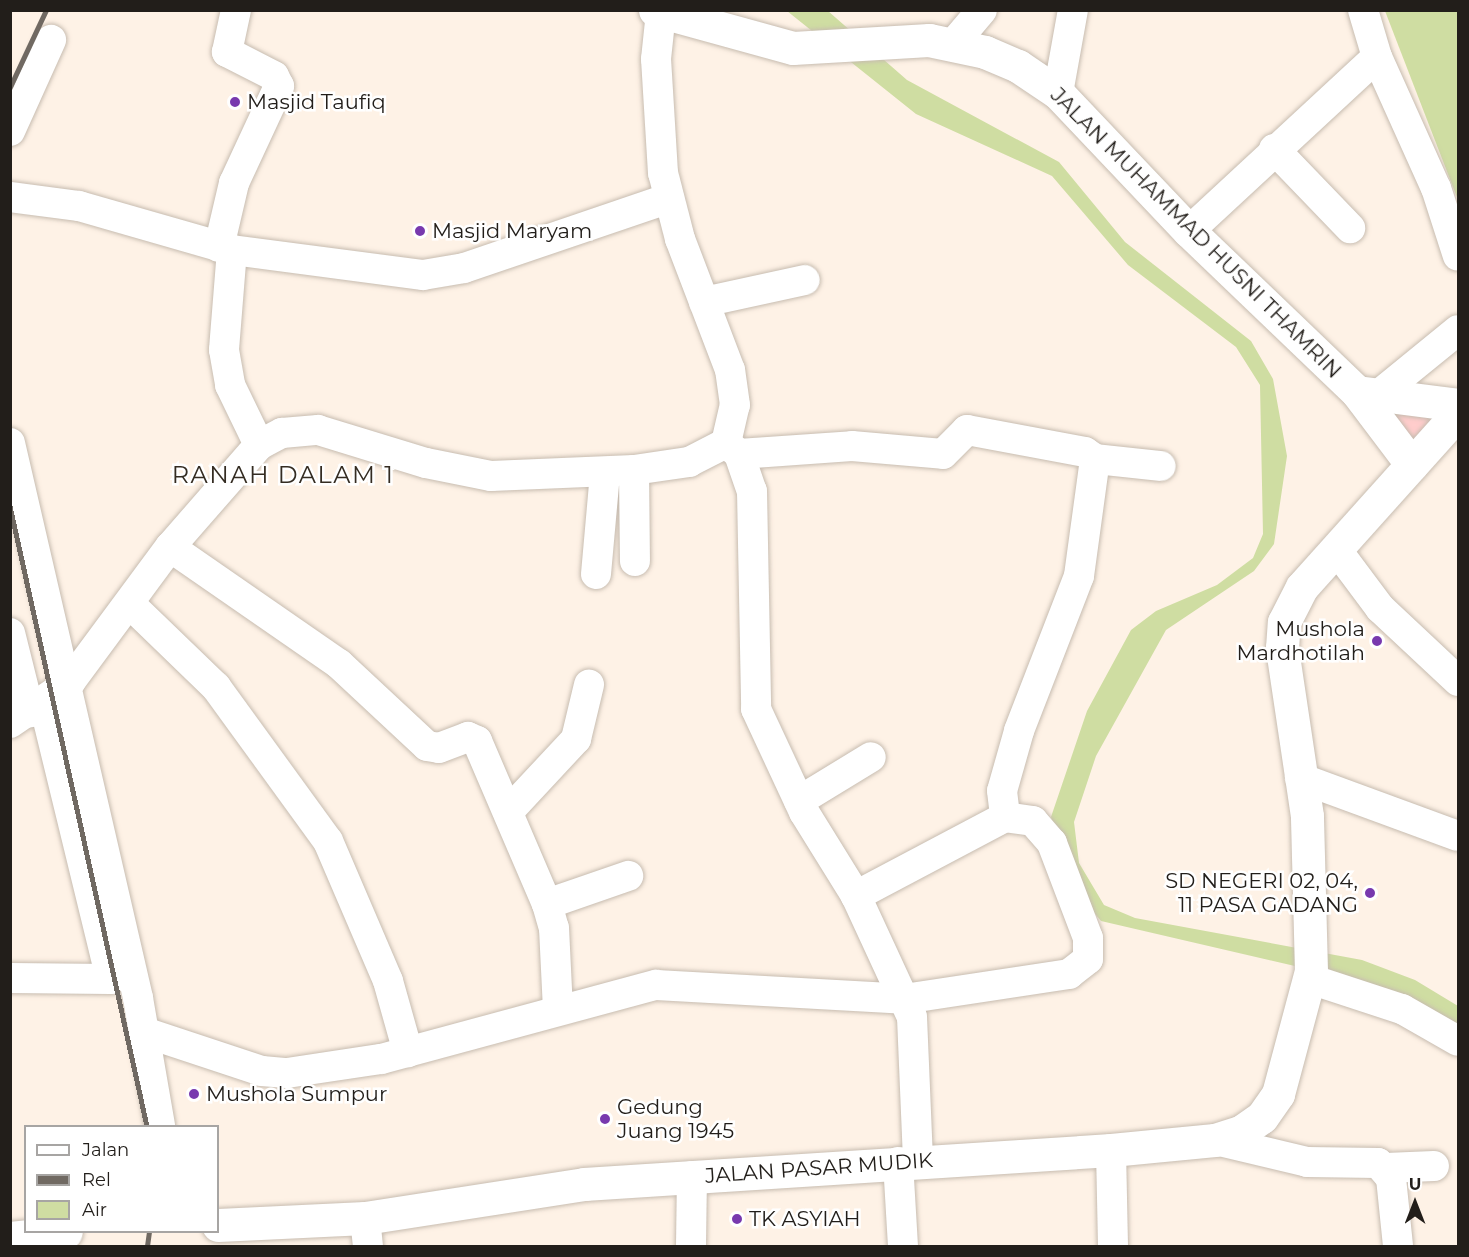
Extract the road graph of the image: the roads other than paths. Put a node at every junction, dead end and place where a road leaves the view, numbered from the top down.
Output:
1 (236, 10) edge
2 (982, 10) edge
3 (1072, 10) edge
4 (1363, 10) edge
5 (658, 11) edge
6 (51, 40) dead end
7 (942, 42) junction
8 (1377, 57) junction
9 (1058, 93) junction
10 (10, 131) edge
11 (1274, 149) junction
12 (10, 197) edge
13 (667, 199) junction
14 (1350, 228) dead end
15 (1189, 231) junction
16 (225, 248) junction
17 (1458, 256) edge
18 (805, 280) dead end
19 (704, 302) junction
20 (1458, 330) edge
21 (1367, 394) junction
22 (1458, 405) edge
23 (1458, 413) edge
24 (10, 443) edge
25 (259, 445) junction
26 (733, 448) junction
27 (1095, 459) junction
28 (1412, 465) junction
29 (1161, 466) dead end
30 (634, 470) junction
31 (605, 473) junction
32 (170, 547) junction
33 (1336, 549) junction
34 (635, 561) dead end
35 (596, 574) dead end
36 (130, 604) junction
37 (10, 633) edge
38 (1458, 681) edge
39 (590, 685) dead end
40 (38, 707) edge
41 (871, 757) dead end
42 (1300, 778) junction
43 (799, 801) junction
44 (508, 812) junction
45 (1005, 817) junction
46 (1458, 836) edge
47 (628, 876) dead end
48 (856, 896) junction
49 (547, 904) junction
50 (1311, 975) junction
51 (10, 978) edge
52 (904, 999) junction
53 (558, 1010) junction
54 (144, 1032) junction
55 (1458, 1041) edge
56 (408, 1052) junction
57 (160, 1125) edge
58 (1215, 1140) junction
59 (1110, 1150) junction
60 (908, 1162) junction
61 (1434, 1166) dead end
62 (1386, 1168) junction
63 (692, 1176) junction
64 (219, 1226) edge
65 (366, 1232) edge
66 (57, 1233) edge
67 (10, 1238) edge
68 (690, 1246) edge
69 (903, 1246) edge
70 (1113, 1246) edge
71 (1398, 1246) edge

1 - 16 street
2 - 7 street
3 - 9 street
4 - 8 street
5 - 7 main road, JALAN MUHAMMAD HUSNI THAMRIN
5 - 13 street
6 - 10 street
7 - 9 main road, JALAN MUHAMMAD HUSNI THAMRIN
8 - 11 street
8 - 17 street
9 - 15 main road, JALAN MUHAMMAD HUSNI THAMRIN
11 - 14 street
11 - 15 street
12 - 16 street
13 - 16 street
13 - 19 street
15 - 21 main road, JALAN MUHAMMAD HUSNI THAMRIN
16 - 25 street
18 - 19 street
19 - 26 street
20 - 21 street
21 - 22 main road
21 - 28 main road, JALAN MUHAMMAD HUSNI THAMRIN
23 - 28 main road, JALAN PASAR MUDIK
24 - 40 street
25 - 31 street
25 - 32 street
26 - 27 street
26 - 30 street
26 - 43 street
27 - 29 street
27 - 45 street
28 - 33 main road, JALAN PASAR MUDIK
30 - 31 street
30 - 34 street
31 - 35 street
32 - 36 street
32 - 44 street
33 - 38 street
33 - 42 main road, JALAN PASAR MUDIK
36 - 40 street
36 - 56 street
37 - 40 street
39 - 44 street
40 - 51 street
40 - 54 street
41 - 43 street
42 - 46 street
42 - 50 main road, JALAN PASAR MUDIK
43 - 48 street
44 - 49 street
45 - 48 street
45 - 52 street
47 - 49 street
48 - 52 street
49 - 53 street
50 - 55 street
50 - 58 main road, JALAN PASAR MUDIK
52 - 53 street
52 - 60 street
53 - 56 street
54 - 56 street
54 - 57 street
58 - 59 main road, JALAN PASAR MUDIK
58 - 62 street
59 - 60 main road, JALAN PASAR MUDIK
59 - 70 street
60 - 63 main road, JALAN PASAR MUDIK
60 - 69 street
61 - 62 street
62 - 71 street
63 - 65 main road, JALAN PASAR MUDIK
63 - 68 street
64 - 65 main road, JALAN PASAR MUDIK
66 - 67 main road

